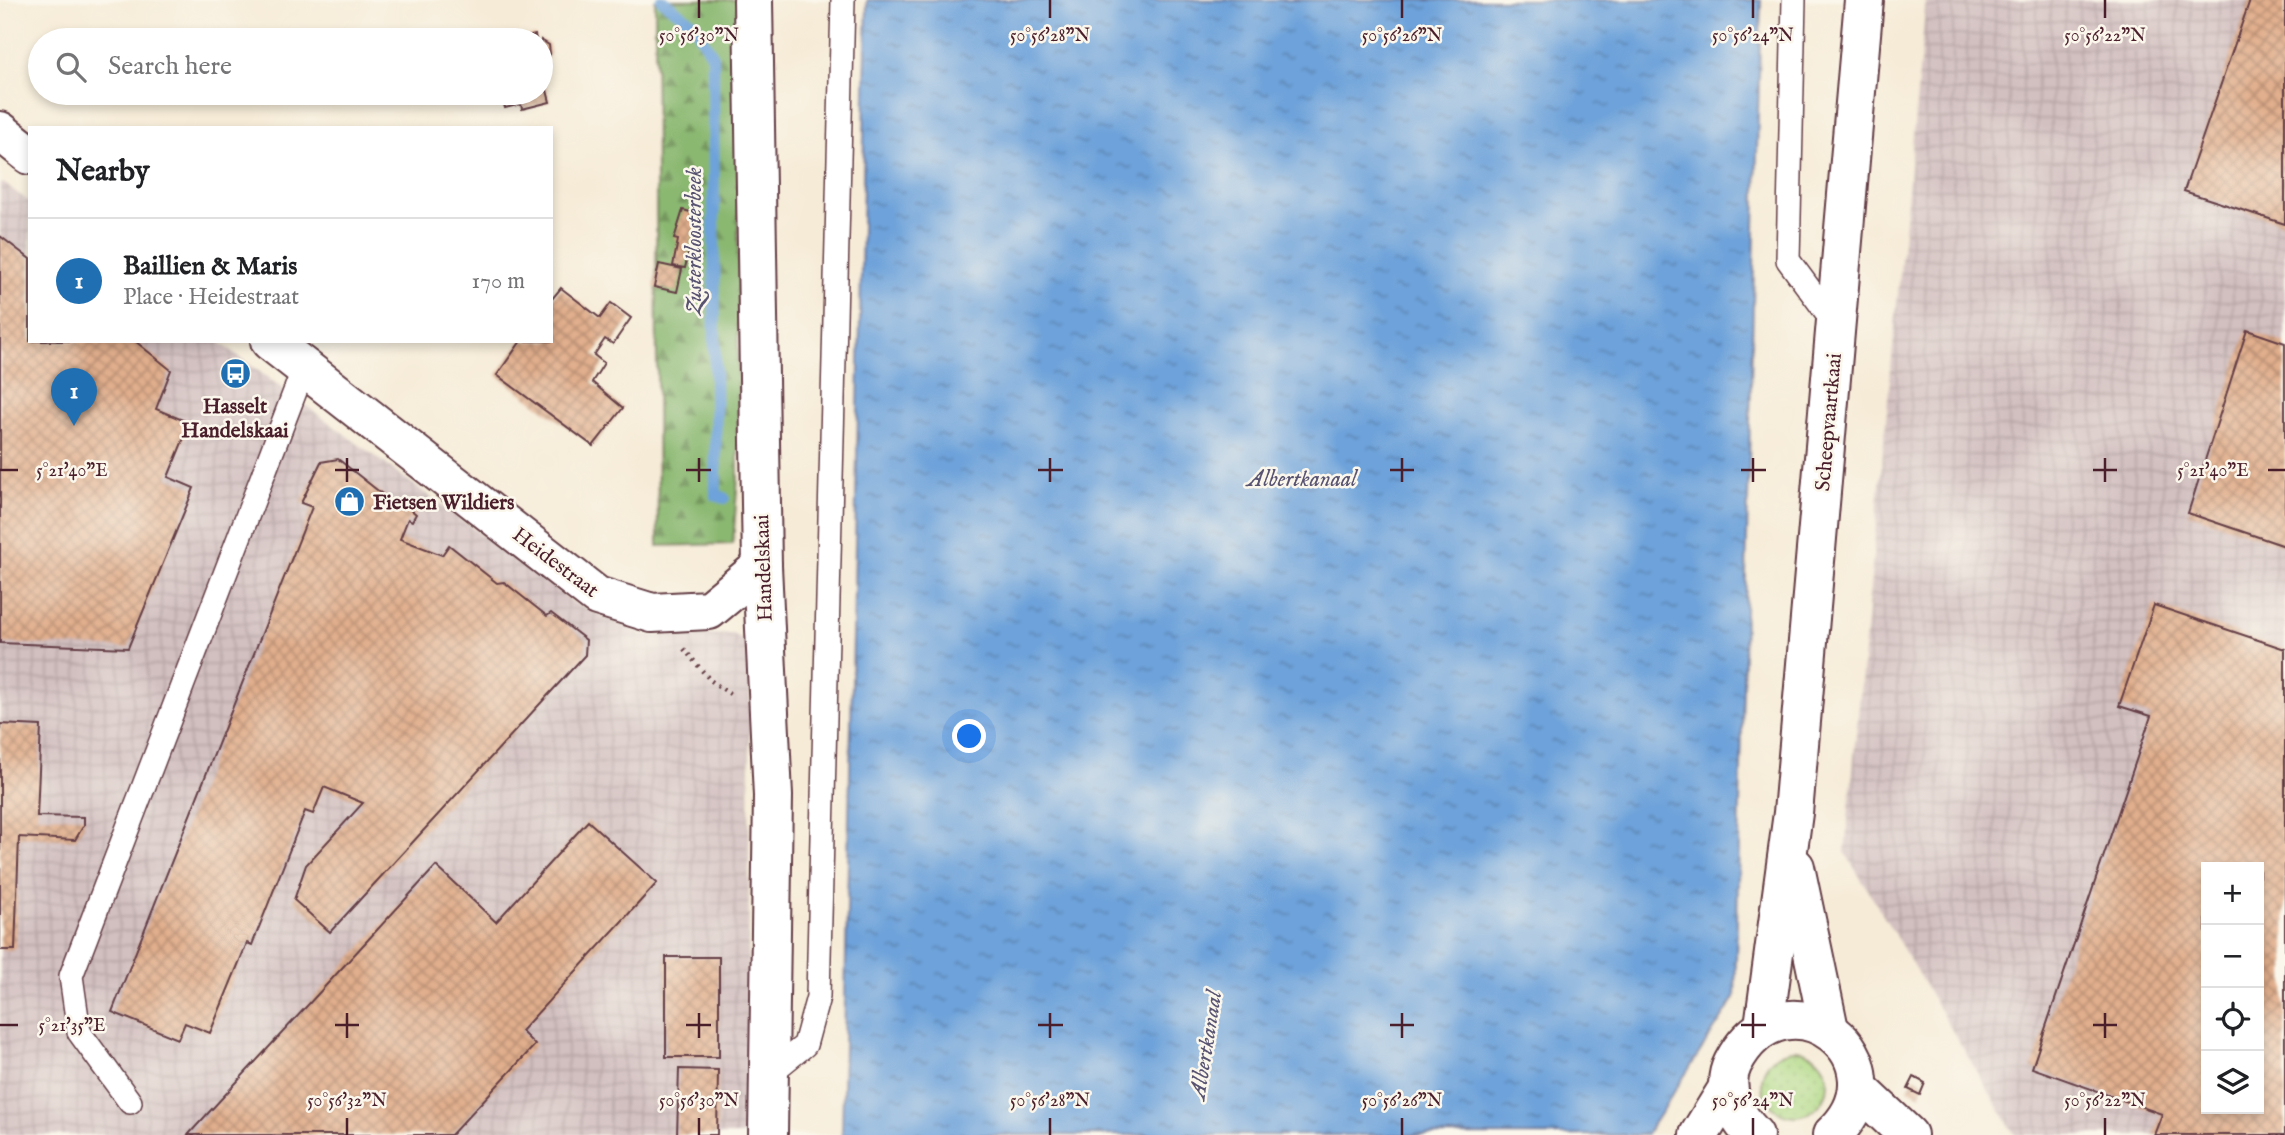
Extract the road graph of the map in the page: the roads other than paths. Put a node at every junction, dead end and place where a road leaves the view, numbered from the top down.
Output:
1 (753, 0) edge
2 (843, 0) edge
3 (1794, 0) edge
4 (1864, 0) edge
5 (0, 131) edge
6 (28, 153) edge
7 (1836, 325) junction
8 (273, 343) edge
9 (304, 368) junction
10 (762, 566) junction
11 (1790, 844) junction
12 (1764, 1026) junction
13 (1829, 1029) junction
14 (768, 1074) junction
15 (1728, 1088) junction
16 (1859, 1089) junction
17 (130, 1102) dead end
18 (768, 1135) edge
19 (1699, 1135) edge
20 (1754, 1135) edge
21 (1832, 1135) edge
22 (1908, 1135) edge

1 - 10 street, Handelskaai
2 - 14 lane
3 - 7 lane
4 - 7 street, Scheepvaartkaai
5 - 6 street
7 - 11 street, Scheepvaartkaai
8 - 9 street, Heidestraat
9 - 10 street, Heidestraat
9 - 17 lane
10 - 14 street, Handelskaai
11 - 12 street, Scheepvaartkaai
11 - 13 street, Scheepvaartkaai
12 - 13 street
12 - 15 street
13 - 16 street
14 - 18 street, Handelskaai
15 - 19 street
15 - 20 street
16 - 21 street
16 - 22 street

